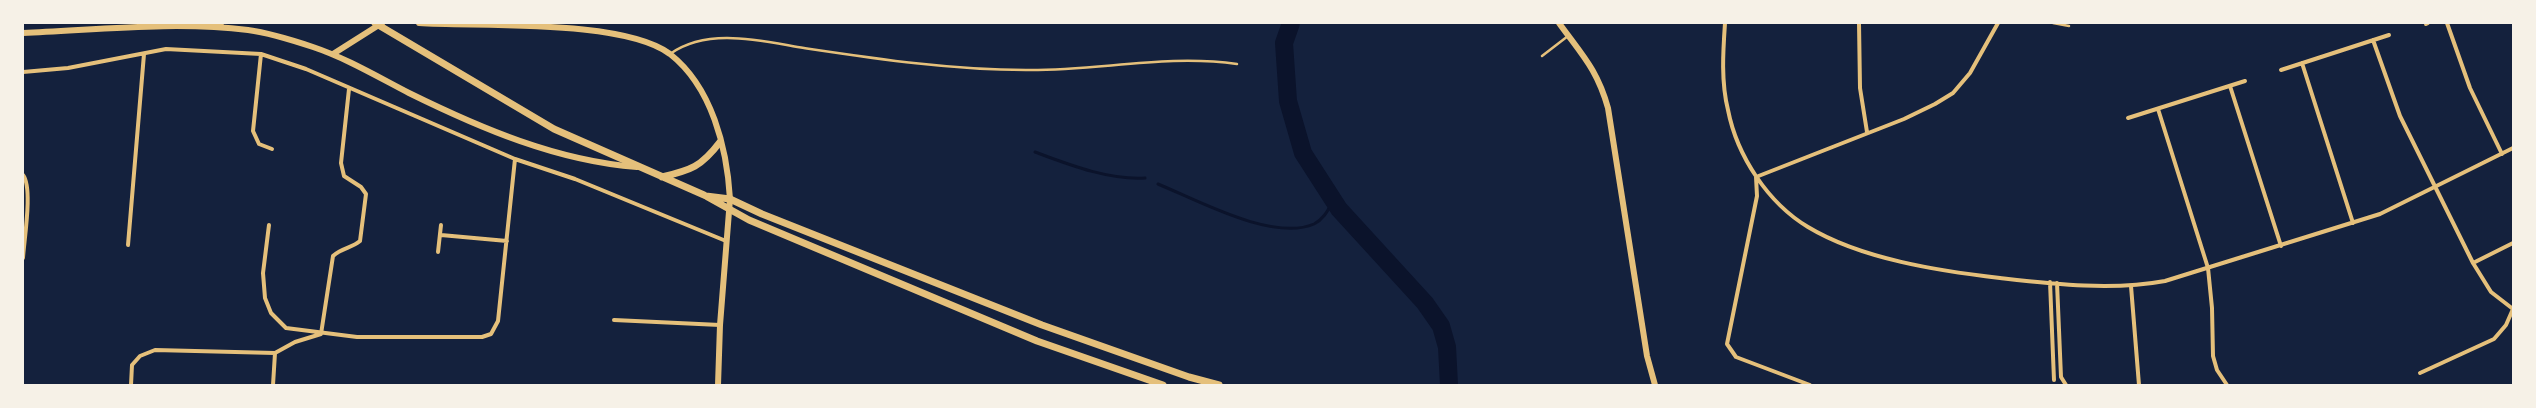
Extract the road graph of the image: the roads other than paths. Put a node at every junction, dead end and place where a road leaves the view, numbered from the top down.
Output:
1 (221, 23) edge
2 (374, 23) edge
3 (382, 23) edge
4 (419, 23) edge
5 (1559, 23) edge
6 (1725, 23) edge
7 (1859, 23) edge
8 (1998, 23) edge
9 (2053, 23) edge
10 (2447, 23) edge
11 (197, 26) junction
12 (2068, 26) dead end
13 (23, 33) edge
14 (2389, 35) dead end
15 (1569, 36) junction
16 (2373, 40) junction
17 (144, 54) junction
18 (261, 54) junction
19 (333, 54) junction
20 (669, 54) junction
21 (1542, 56) dead end
22 (2302, 63) junction
23 (1237, 64) dead end
24 (2281, 70) dead end
25 (23, 72) edge
26 (2245, 81) dead end
27 (2230, 86) junction
28 (349, 89) junction
29 (2158, 109) junction
30 (2128, 118) dead end
31 (1867, 132) junction
32 (720, 142) junction
33 (2513, 148) edge
34 (272, 149) dead end
35 (2502, 154) junction
36 (516, 159) junction
37 (636, 167) junction
38 (23, 175) edge
39 (662, 177) junction
40 (1756, 177) junction
41 (2435, 187) junction
42 (704, 195) junction
43 (730, 199) junction
44 (729, 211) junction
45 (2353, 223) junction
46 (269, 225) dead end
47 (441, 225) dead end
48 (441, 235) junction
49 (726, 241) junction
50 (507, 242) junction
51 (2513, 243) edge
52 (128, 245) dead end
53 (2281, 246) junction
54 (438, 252) dead end
55 (23, 258) edge
56 (2473, 263) junction
57 (2208, 268) junction
58 (2050, 282) junction
59 (2057, 283) junction
60 (2131, 286) junction
61 (2513, 309) edge
62 (614, 320) dead end
63 (720, 324) junction
64 (321, 334) junction
65 (275, 353) junction
66 (2420, 373) dead end
67 (2054, 380) dead end
68 (131, 385) edge
69 (273, 385) edge
70 (718, 385) edge
71 (1163, 385) edge
72 (1219, 385) edge
73 (1655, 385) edge
74 (1810, 385) edge
75 (2066, 385) edge
76 (2139, 385) edge
77 (2227, 385) edge

1 - 11 street
2 - 37 main road
3 - 19 street
4 - 20 street
5 - 15 street
6 - 40 street
7 - 31 street
8 - 31 street
9 - 12 lane
10 - 35 street
11 - 13 street
11 - 19 street
14 - 16 street
15 - 21 lane
15 - 73 street
16 - 22 street
16 - 41 street
17 - 18 street
17 - 25 street
17 - 52 street
18 - 28 street
18 - 34 street
19 - 37 street
20 - 23 lane
20 - 32 street
22 - 24 street
22 - 45 street
26 - 27 street
27 - 29 street
27 - 53 street
28 - 36 street
28 - 64 street
29 - 30 street
29 - 57 street
31 - 40 street
32 - 39 main road
32 - 43 street
33 - 35 street
35 - 41 street
36 - 49 street
36 - 50 street
37 - 39 main road
38 - 55 street
39 - 42 main road
40 - 58 street
40 - 74 street
41 - 45 street
41 - 56 street
42 - 43 main road
42 - 44 main road
43 - 44 street
43 - 72 main road
44 - 49 street
44 - 71 main road
45 - 53 street
46 - 64 street
47 - 48 street
48 - 50 street
48 - 54 street
49 - 63 street
50 - 64 street
51 - 56 street
53 - 57 street
56 - 61 street
57 - 60 street
57 - 77 street
58 - 59 street
58 - 67 street
59 - 60 street
59 - 75 street
60 - 76 street
61 - 66 street
62 - 63 street
63 - 70 street
64 - 65 street
65 - 68 street
65 - 69 street

